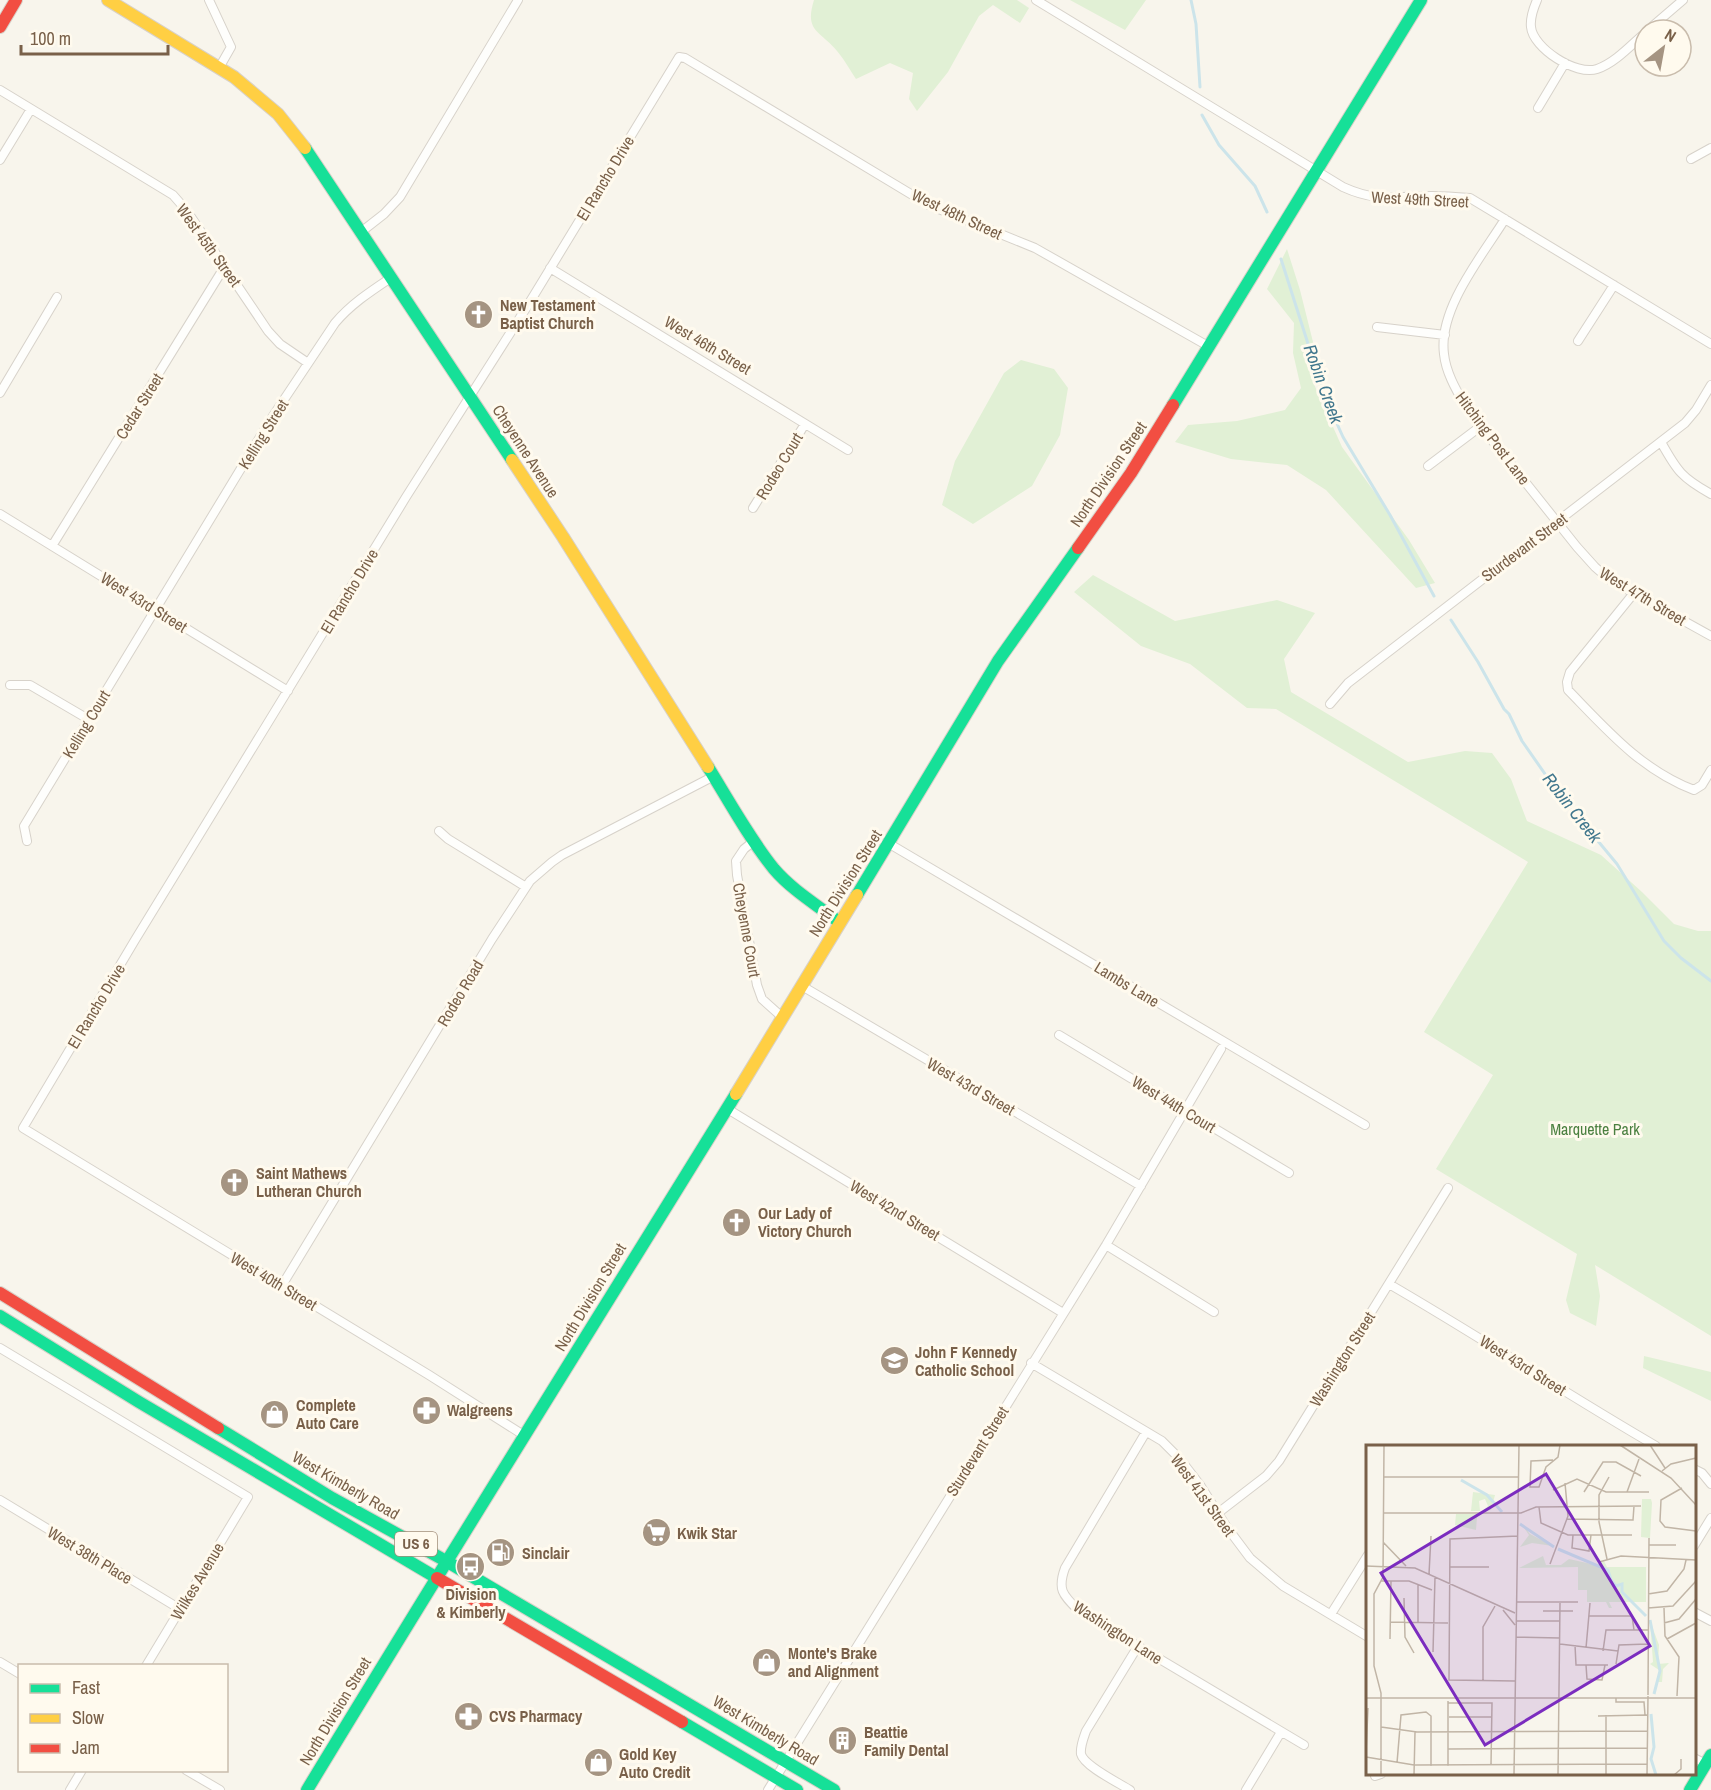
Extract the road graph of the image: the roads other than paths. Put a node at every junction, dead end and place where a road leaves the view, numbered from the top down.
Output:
1 (16, 0) edge
2 (108, 0) edge
3 (209, 0) edge
4 (518, 0) edge
5 (1036, 0) edge
6 (1421, 0) edge
7 (1537, 0) edge
8 (1683, 0) edge
9 (1662, 18) edge
10 (0, 27) edge
11 (1633, 44) edge
12 (678, 57) joint
13 (1565, 63) junction
14 (219, 68) junction
15 (0, 90) edge
16 (1538, 108) dead end
17 (31, 109) junction
18 (1711, 148) edge
19 (1691, 159) dead end
20 (0, 160) edge
21 (1316, 171) junction
22 (1506, 219) junction
23 (361, 232) junction
24 (225, 266) junction
25 (550, 268) junction
26 (392, 277) junction
27 (1614, 285) junction
28 (57, 297) dead end
29 (1377, 327) dead end
30 (1445, 335) junction
31 (1578, 341) dead end
32 (1711, 344) edge
33 (1208, 346) junction
34 (308, 363) junction
35 (1711, 385) edge
36 (0, 393) edge
37 (470, 397) junction
38 (805, 424) junction
39 (1481, 426) junction
40 (1661, 442) junction
41 (848, 450) dead end
42 (1428, 466) dead end
43 (1711, 494) edge
44 (753, 508) dead end
45 (0, 514) edge
46 (1557, 522) junction
47 (52, 546) junction
48 (1634, 593) junction
49 (155, 609) junction
50 (1711, 636) edge
51 (10, 685) dead end
52 (288, 691) junction
53 (1330, 704) dead end
54 (88, 719) junction
55 (1711, 770) edge
56 (714, 776) junction
57 (439, 831) dead end
58 (27, 841) dead end
59 (754, 841) junction
60 (888, 843) junction
61 (526, 887) junction
62 (839, 922) junction
63 (802, 986) junction
64 (782, 1017) junction
65 (1059, 1035) dead end
66 (1221, 1049) dead end
67 (726, 1108) junction
68 (1185, 1110) junction
69 (1365, 1125) dead end
70 (23, 1128) joint
71 (1289, 1173) dead end
72 (1141, 1186) junction
73 (1448, 1188) dead end
74 (1106, 1245) junction
75 (1389, 1284) junction
76 (281, 1287) junction
77 (0, 1293) edge
78 (1214, 1312) dead end
79 (1063, 1313) junction
80 (0, 1316) edge
81 (0, 1348) edge
82 (1031, 1363) junction
83 (1146, 1432) junction
84 (525, 1436) junction
85 (1654, 1445) edge
86 (1696, 1470) edge
87 (1711, 1484) edge
88 (0, 1500) edge
89 (1218, 1513) junction
90 (1711, 1518) edge
91 (1696, 1544) edge
92 (1366, 1558) edge
93 (446, 1561) junction
94 (437, 1576) junction
95 (180, 1609) junction
96 (1696, 1613) edge
97 (1331, 1614) junction
98 (1711, 1621) edge
99 (1366, 1636) edge
100 (1138, 1646) junction
101 (0, 1662) edge
102 (147, 1664) edge
103 (18, 1673) edge
104 (1281, 1732) junction
105 (1304, 1745) dead end
106 (1704, 1759) edge
107 (785, 1761) junction
108 (81, 1772) edge
109 (189, 1772) edge
110 (776, 1777) junction
111 (70, 1790) edge
112 (220, 1790) edge
113 (307, 1790) edge
114 (768, 1790) edge
115 (797, 1790) edge
116 (834, 1790) edge
117 (1130, 1790) edge
118 (1246, 1790) edge
119 (1690, 1790) edge

1 - 10 main road
2 - 14 main road
3 - 14 street
4 - 23 street
5 - 21 street, West 49th Street
6 - 21 main road, North Division Street
7 - 13 street
8 - 9 street
11 - 13 street
12 - 25 street, El Rancho Drive
12 - 33 street, West 48th Street
13 - 16 street
14 - 23 main road, Cheyenne Avenue
15 - 17 street, West 45th Street
17 - 20 street
17 - 24 street, West 45th Street
18 - 19 street
21 - 22 street, West 49th Street
21 - 33 main road, North Division Street
22 - 27 street, West 49th Street
22 - 30 street, Hitching Post Lane
23 - 26 main road, Cheyenne Avenue
24 - 34 street, West 45th Street
24 - 47 street, Cedar Street
25 - 37 street, El Rancho Drive
25 - 38 street, West 46th Street
26 - 34 street, Kelling Street
26 - 37 main road, Cheyenne Avenue
27 - 31 street
27 - 32 street, West 49th Street
28 - 36 street
29 - 30 street
30 - 39 street, Hitching Post Lane
33 - 60 main road, North Division Street
34 - 49 street, Kelling Street
35 - 40 street, Sturdevant Street
37 - 52 street, El Rancho Drive
37 - 56 main road, Cheyenne Avenue
38 - 41 street, West 46th Street
38 - 44 street, Rodeo Court
39 - 42 street
39 - 46 street, Hitching Post Lane
40 - 43 street
40 - 46 street, Sturdevant Street
45 - 47 street, West 43rd Street
46 - 48 street, West 47th Street
46 - 53 street, Sturdevant Street
47 - 49 street, West 43rd Street
48 - 50 street, West 47th Street
48 - 55 street
49 - 52 street, West 43rd Street
49 - 54 street, Kelling Court
51 - 54 street
52 - 70 street, El Rancho Drive
54 - 58 street, Kelling Court
56 - 59 main road, Cheyenne Avenue
56 - 61 street, Rodeo Road
57 - 61 street
59 - 62 main road, Cheyenne Avenue
59 - 64 street, Cheyenne Court
60 - 62 main road, North Division Street
60 - 69 street, Lambs Lane
61 - 76 street, Rodeo Road
62 - 63 main road, North Division Street
63 - 64 main road, North Division Street
63 - 72 street, West 43rd Street
64 - 67 main road, North Division Street
65 - 68 street, West 44th Court
66 - 68 street, Sturdevant Street
67 - 79 street, West 42nd Street
67 - 84 main road, North Division Street
68 - 71 street, West 44th Court
68 - 72 street, Sturdevant Street
70 - 76 street, West 40th Street
72 - 74 street, Sturdevant Street
73 - 75 street, Washington Street
74 - 78 street
74 - 79 street, Sturdevant Street
75 - 85 street, West 43rd Street
75 - 89 street, Washington Street
76 - 84 street, West 40th Street
77 - 93 main road, West Kimberly Road / US 6
79 - 82 street, Sturdevant Street
80 - 94 main road, West Kimberly Road / US 6
81 - 95 street, Wilkes Avenue
82 - 83 street, West 41st Street
82 - 107 street, Sturdevant Street
83 - 89 street, West 41st Street
83 - 100 street, Washington Lane
84 - 93 main road, North Division Street
86 - 87 street
88 - 95 street, West 38th Place
89 - 97 street, West 41st Street
90 - 91 street
92 - 97 street
93 - 94 main road, North Division Street
93 - 107 main road, West Kimberly Road / US 6
94 - 110 main road, West Kimberly Road / US 6
94 - 113 main road, North Division Street
95 - 102 street, Wilkes Avenue
96 - 98 street
97 - 99 street, West 41st Street
100 - 104 street, Washington Lane
100 - 117 street
101 - 103 street
104 - 105 street, Washington Lane
104 - 118 street
106 - 119 main road
107 - 110 street, Sturdevant Street
107 - 116 main road, West Kimberly Road / US 6
108 - 111 street
109 - 112 street
110 - 114 street, Sturdevant Street
110 - 115 main road, West Kimberly Road / US 6

